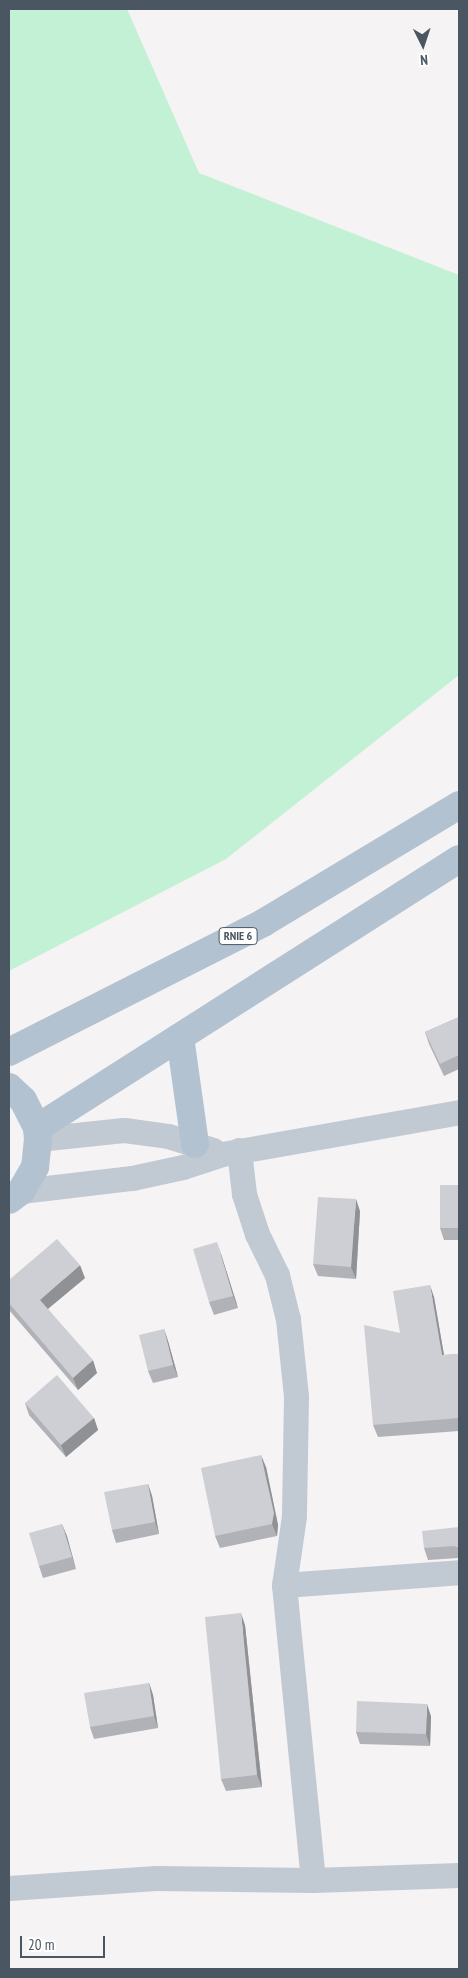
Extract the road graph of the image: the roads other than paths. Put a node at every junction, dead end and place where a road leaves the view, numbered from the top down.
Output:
1 (459, 805) edge
2 (459, 859) edge
3 (180, 1037) junction
4 (9, 1052) edge
5 (9, 1088) edge
6 (459, 1112) edge
7 (38, 1134) junction
8 (195, 1144) junction
9 (230, 1152) junction
10 (15, 1196) edge
11 (459, 1572) edge
12 (284, 1585) junction
13 (459, 1875) edge
14 (313, 1880) junction
15 (9, 1888) edge

1 - 4 main road, RNIE 6
2 - 3 main road
3 - 7 main road
3 - 8 main road
5 - 7 main road
6 - 9 street
7 - 8 street
7 - 10 main road
8 - 9 street
9 - 10 street
9 - 12 street
11 - 12 street
12 - 14 street
13 - 14 street
14 - 15 street

